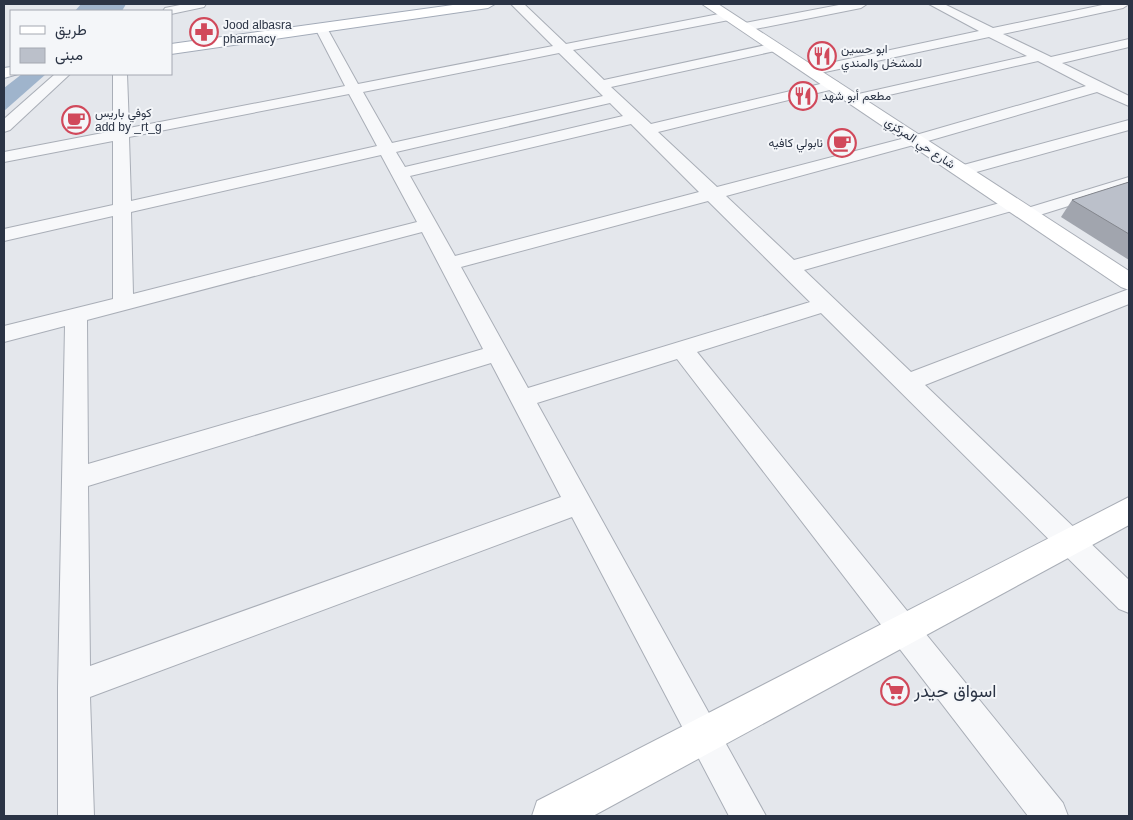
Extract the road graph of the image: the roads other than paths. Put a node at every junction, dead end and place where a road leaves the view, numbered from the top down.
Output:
1 (200, 4) edge
2 (488, 4) edge
3 (517, 4) edge
4 (711, 4) edge
5 (861, 4) edge
6 (935, 4) edge
7 (1124, 4) edge
8 (172, 10) edge
9 (729, 16) junction
10 (745, 27) junction
11 (321, 28) junction
12 (989, 31) junction
13 (1129, 43) edge
14 (775, 47) junction
15 (564, 48) junction
16 (172, 49) edge
17 (1045, 59) junction
18 (811, 71) junction
19 (62, 75) edge
20 (120, 75) edge
21 (832, 85) junction
22 (1098, 87) junction
23 (354, 89) junction
24 (608, 92) junction
25 (854, 99) junction
26 (1129, 102) edge
27 (641, 124) junction
28 (1129, 125) edge
29 (4, 127) edge
30 (120, 135) junction
31 (915, 140) junction
32 (386, 149) junction
33 (4, 157) edge
34 (962, 171) junction
35 (399, 173) junction
36 (1129, 182) edge
37 (712, 193) junction
38 (122, 208) junction
39 (1020, 210) junction
40 (427, 225) junction
41 (4, 235) edge
42 (448, 264) junction
43 (789, 268) junction
44 (1129, 282) edge
45 (1129, 296) edge
46 (123, 303) junction
47 (826, 304) junction
48 (76, 315) junction
49 (4, 334) edge
50 (682, 349) junction
51 (497, 354) junction
52 (907, 383) junction
53 (522, 399) junction
54 (75, 479) junction
55 (578, 503) junction
56 (1129, 510) edge
57 (1070, 542) junction
58 (1129, 599) edge
59 (904, 630) junction
60 (74, 687) junction
61 (704, 736) junction
62 (76, 816) edge
63 (552, 816) edge
64 (748, 816) edge
65 (1050, 816) edge

1 - 8 street
2 - 11 main road
3 - 15 street
4 - 9 main road, شارع حي المركزي
5 - 10 street
6 - 12 street
7 - 12 street
9 - 10 main road, شارع حي المركزي
9 - 15 street
10 - 14 main road, شارع حي المركزي
11 - 16 main road
11 - 23 street
12 - 17 street
12 - 18 street
13 - 17 street
14 - 18 main road, شارع حي المركزي
14 - 24 street
15 - 23 street
15 - 24 street
17 - 22 street
17 - 25 street
18 - 21 main road, شارع حي المركزي
19 - 29 street
20 - 30 street
21 - 25 main road, شارع حي المركزي
21 - 27 street
22 - 26 street
22 - 31 street
23 - 30 street
23 - 32 street
24 - 27 street
24 - 32 street
25 - 31 main road, شارع حي المركزي
27 - 35 street
27 - 37 street
28 - 34 street
30 - 33 street
30 - 38 street
31 - 34 main road, شارع حي المركزي
31 - 37 street
32 - 35 street
32 - 38 street
34 - 39 main road, شارع حي المركزي
35 - 40 street
36 - 39 street
37 - 42 street
37 - 43 street
38 - 41 street
38 - 46 street
39 - 43 street
39 - 44 main road, شارع حي المركزي
40 - 42 street
40 - 46 street
42 - 51 street
43 - 47 street
45 - 52 street
46 - 48 street
47 - 50 street
47 - 52 street
48 - 49 street
48 - 54 street
50 - 53 street
50 - 59 street
51 - 53 street
51 - 54 street
52 - 57 street
53 - 55 street
54 - 60 street
55 - 60 street
55 - 61 street
56 - 57 main road
57 - 58 street
57 - 59 main road
59 - 61 main road
59 - 65 street
60 - 62 street
61 - 63 main road
61 - 64 street

